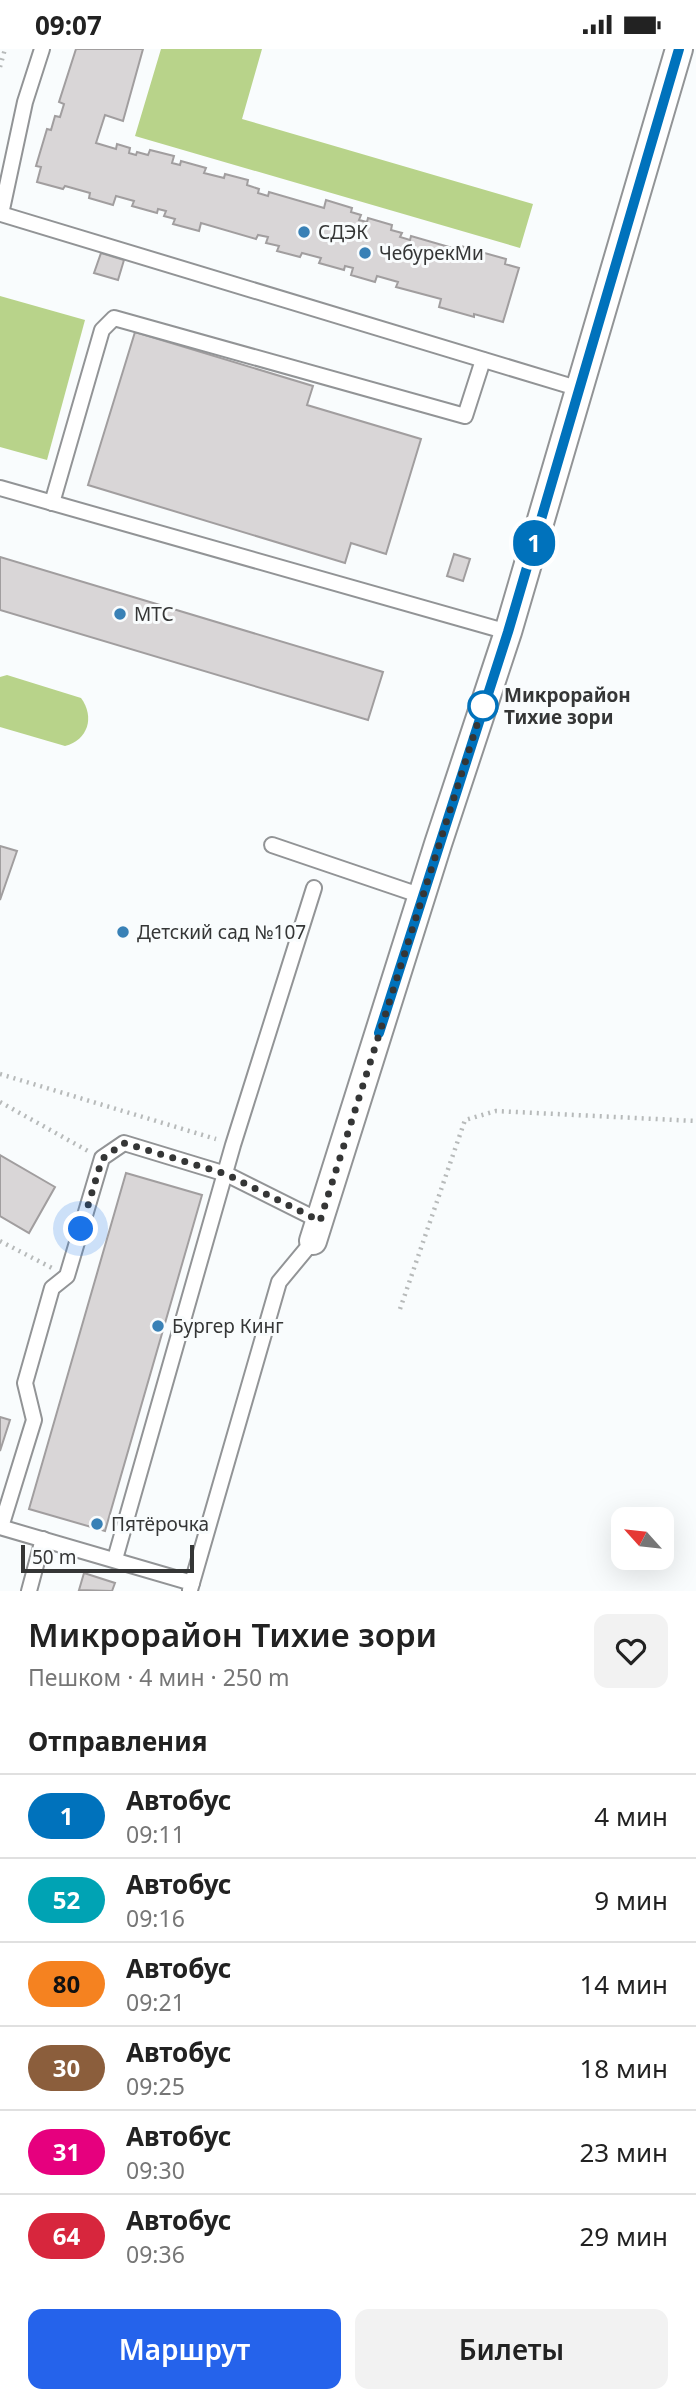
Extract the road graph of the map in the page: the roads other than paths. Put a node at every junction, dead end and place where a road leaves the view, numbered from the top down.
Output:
1 (42, 49) edge
2 (679, 49) edge
3 (483, 360) junction
4 (580, 389) junction
5 (0, 488) edge
6 (52, 503) junction
7 (508, 632) junction
8 (272, 845) dead end
9 (314, 888) dead end
10 (422, 896) junction
11 (226, 1174) junction
12 (317, 1231) junction
13 (1, 1527) edge
14 (43, 1539) junction
15 (115, 1559) junction
16 (190, 1587) edge
17 (29, 1591) edge

1 - 3 lane
2 - 4 street
3 - 4 lane
3 - 6 lane
4 - 7 street
5 - 6 lane
6 - 7 lane
7 - 10 street
8 - 10 lane
9 - 11 lane
10 - 12 street
11 - 12 lane
11 - 13 lane
11 - 15 lane
12 - 16 lane
13 - 14 lane
14 - 15 lane
14 - 17 lane
15 - 16 lane

